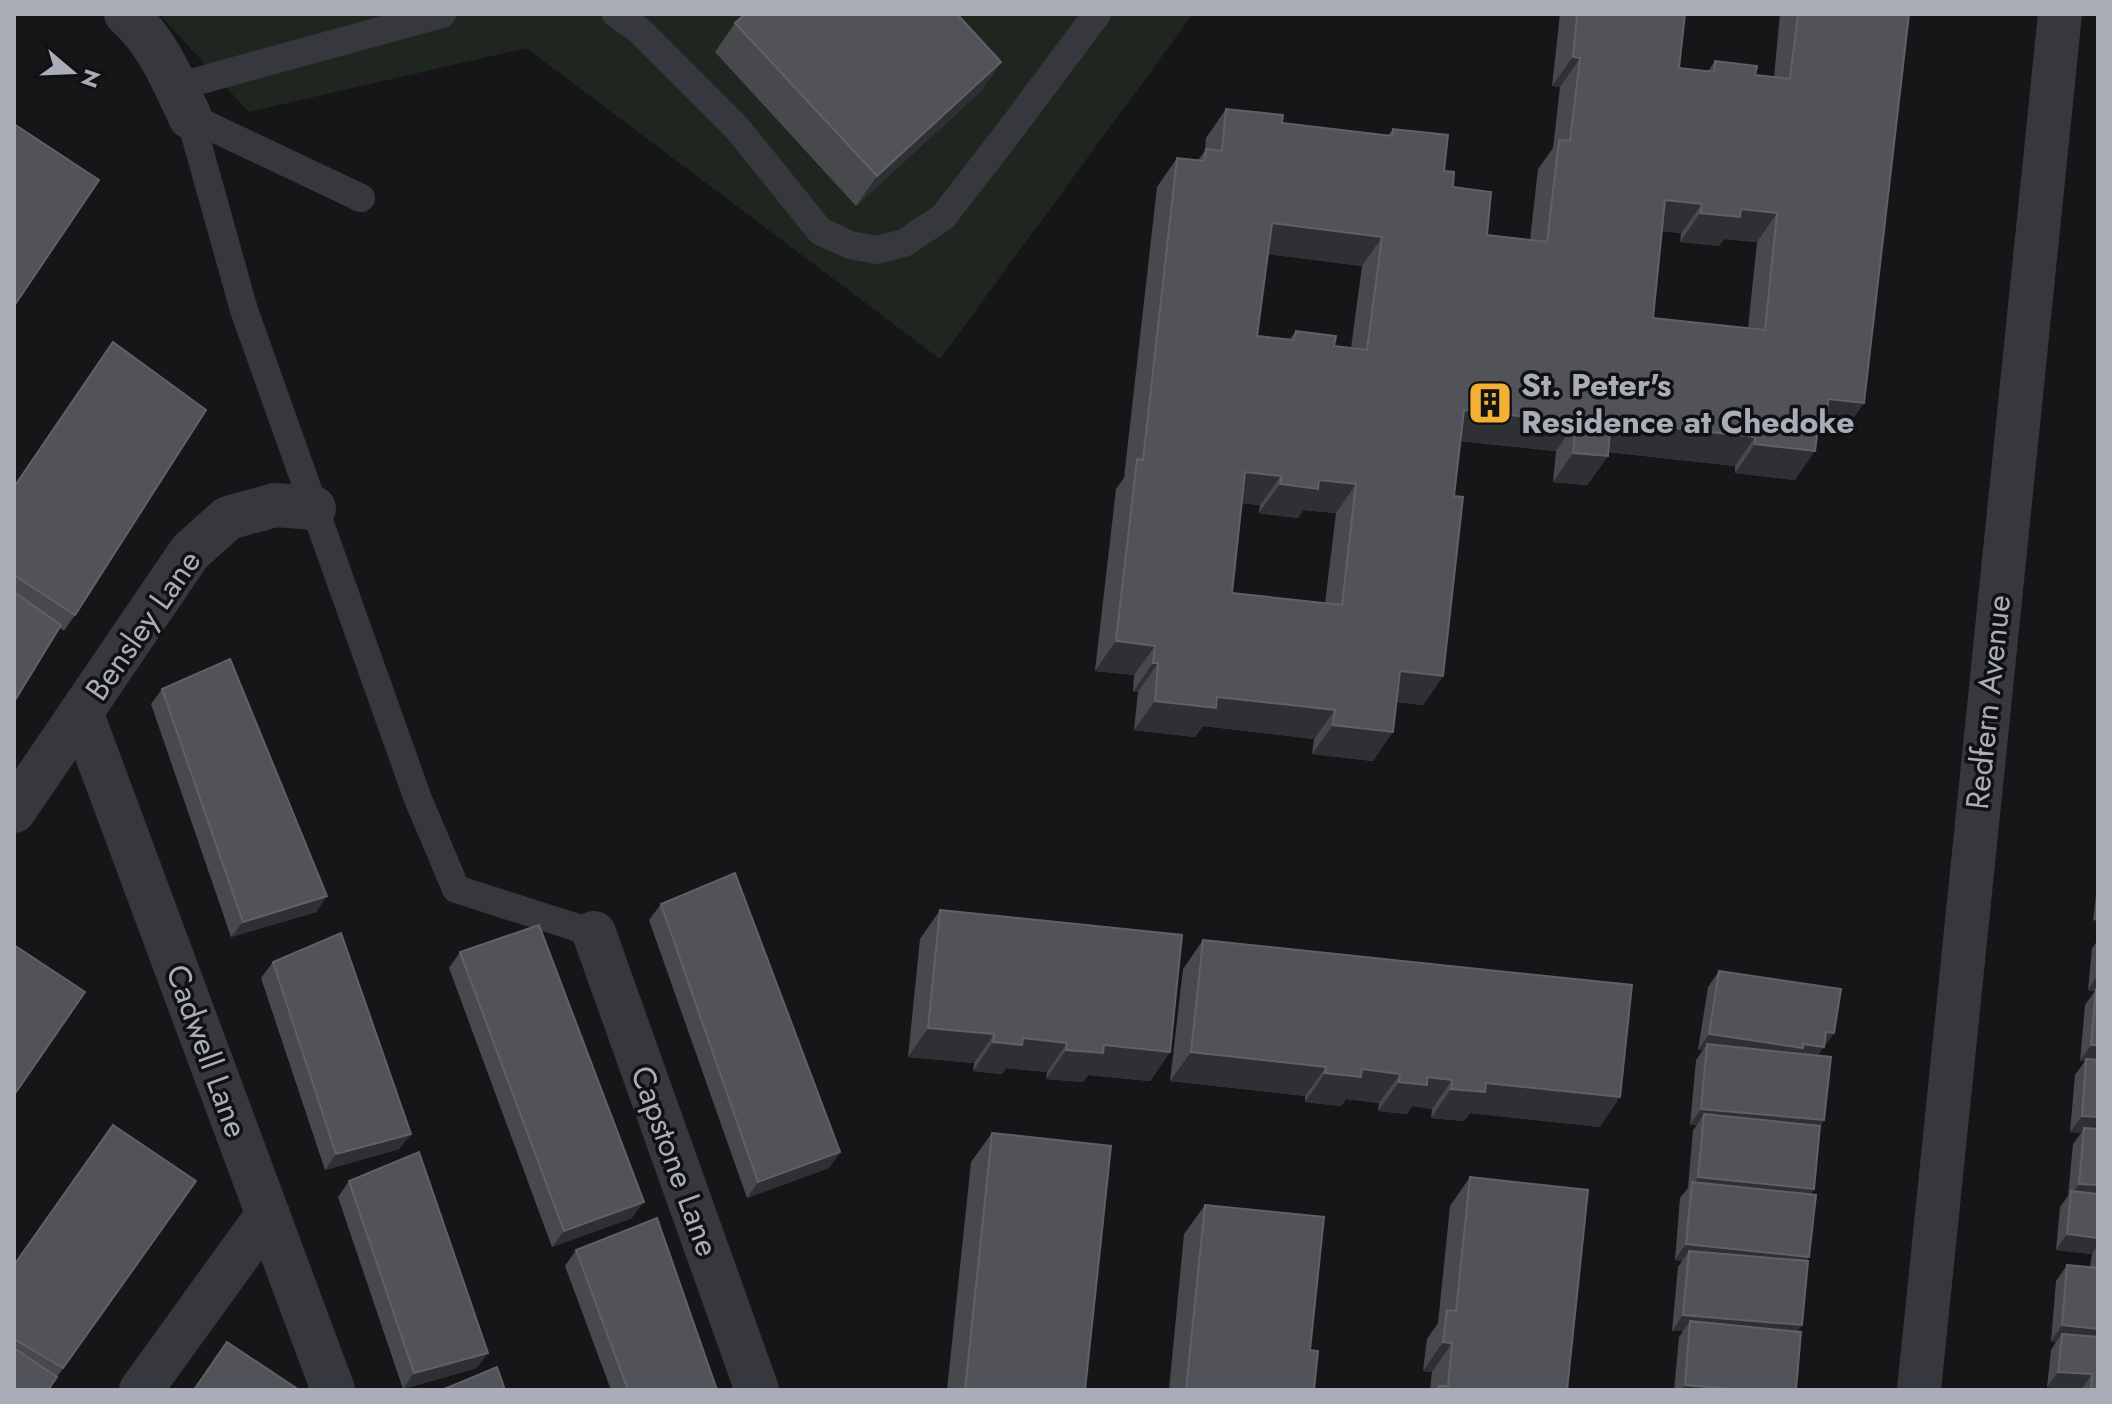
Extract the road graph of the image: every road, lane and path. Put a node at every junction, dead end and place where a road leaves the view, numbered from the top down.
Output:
1 (126, 14) edge
2 (442, 14) edge
3 (616, 14) edge
4 (1097, 14) edge
5 (2060, 14) edge
6 (183, 102) junction
7 (361, 198) dead end
8 (314, 508) junction
9 (81, 712) junction
10 (14, 811) edge
11 (594, 933) joint
12 (268, 1214) junction
13 (141, 1390) edge
14 (333, 1390) edge
15 (757, 1390) edge
16 (1919, 1390) edge

1 - 6 street
2 - 6 lane
3 - 4 lane
5 - 16 street, Redfern Avenue
6 - 7 lane
6 - 8 lane
8 - 9 street, Bensley Lane
8 - 11 lane
9 - 10 street, Bensley Lane
9 - 12 street, Cadwell Lane
11 - 15 street, Capstone Lane
12 - 13 street
12 - 14 street, Cadwell Lane

